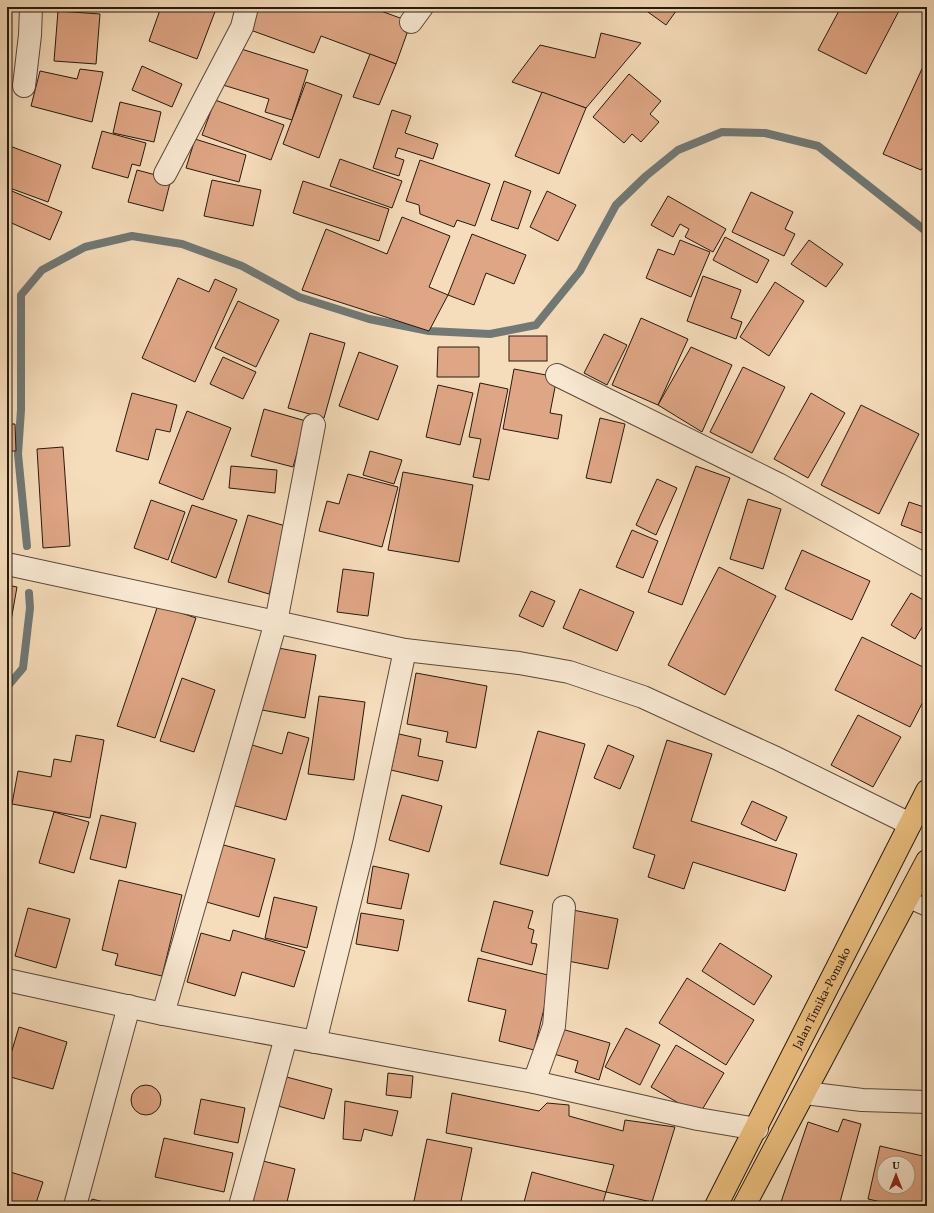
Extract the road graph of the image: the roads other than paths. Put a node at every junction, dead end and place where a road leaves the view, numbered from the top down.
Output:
1 (31, 7) edge
2 (247, 7) edge
3 (24, 86) dead end
4 (165, 174) dead end
5 (557, 375) dead end
6 (314, 424) dead end
7 (7, 564) edge
8 (927, 566) edge
9 (276, 622) junction
10 (405, 650) junction
11 (927, 791) edge
12 (910, 824) junction
13 (927, 861) edge
14 (907, 899) junction
15 (564, 907) dead end
16 (927, 908) edge
17 (7, 980) edge
18 (129, 1006) junction
19 (163, 1014) junction
20 (286, 1037) junction
21 (316, 1042) junction
22 (534, 1082) junction
23 (805, 1093) junction
24 (927, 1102) edge
25 (757, 1129) junction
26 (75, 1206) edge
27 (240, 1206) edge
28 (716, 1206) edge
29 (744, 1206) edge

1 - 3 street
2 - 4 street
5 - 8 street
6 - 9 street
7 - 9 street
9 - 10 street
9 - 19 street
10 - 12 street
10 - 21 street
11 - 12 highway, Jalan Timika-Pomako
12 - 25 highway, Jalan Timika-Pomako
13 - 14 highway
14 - 16 lane
14 - 23 highway
15 - 22 street
17 - 18 street
18 - 19 street
18 - 26 street
19 - 20 street
20 - 21 street
20 - 27 street
21 - 22 street
22 - 25 street
23 - 24 street
23 - 29 highway
25 - 28 highway, Jalan Timika-Pomako

